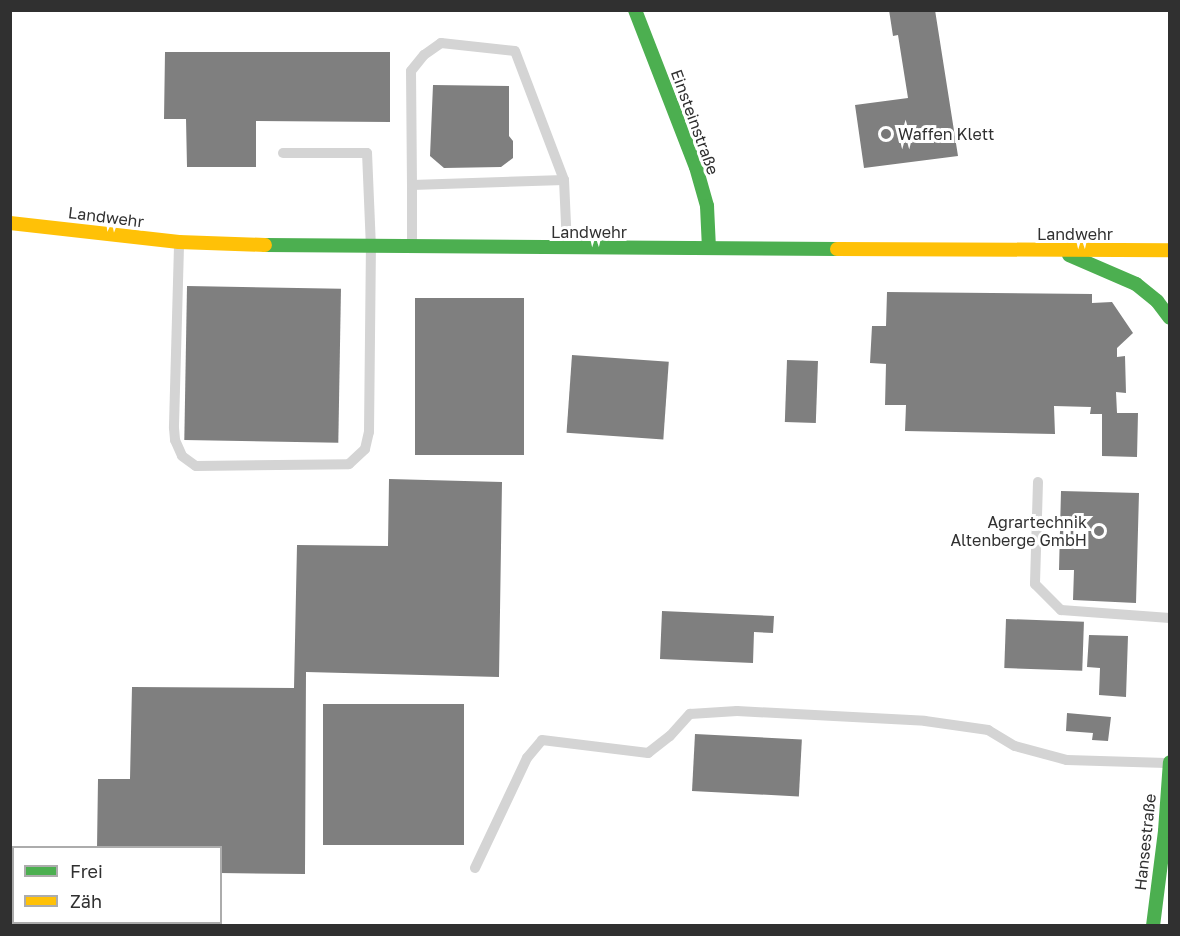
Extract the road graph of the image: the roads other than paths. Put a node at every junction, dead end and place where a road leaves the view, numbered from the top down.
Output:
1 (635, 10) edge
2 (283, 153) dead end
3 (564, 180) junction
4 (412, 184) junction
5 (10, 223) edge
6 (179, 242) junction
7 (371, 248) junction
8 (709, 248) junction
9 (412, 249) junction
10 (568, 249) junction
11 (1058, 250) junction
12 (1170, 250) edge
13 (1170, 318) edge
14 (1038, 482) dead end
15 (1170, 618) edge
16 (1169, 762) edge
17 (1167, 831) edge
18 (475, 868) dead end
19 (1153, 926) edge

1 - 8 main road, Einsteinstraße
2 - 7 lane
3 - 4 lane
3 - 4 lane
3 - 10 lane
4 - 9 lane
5 - 6 main road, Landwehr
6 - 7 main road, Landwehr
6 - 7 lane
7 - 9 main road, Landwehr
8 - 10 main road, Landwehr
8 - 11 main road, Landwehr
9 - 10 main road, Landwehr
11 - 12 main road, Landwehr
11 - 13 main road
14 - 15 lane
16 - 17 main road, Hansestraße
16 - 18 lane
17 - 19 main road, Hansestraße

